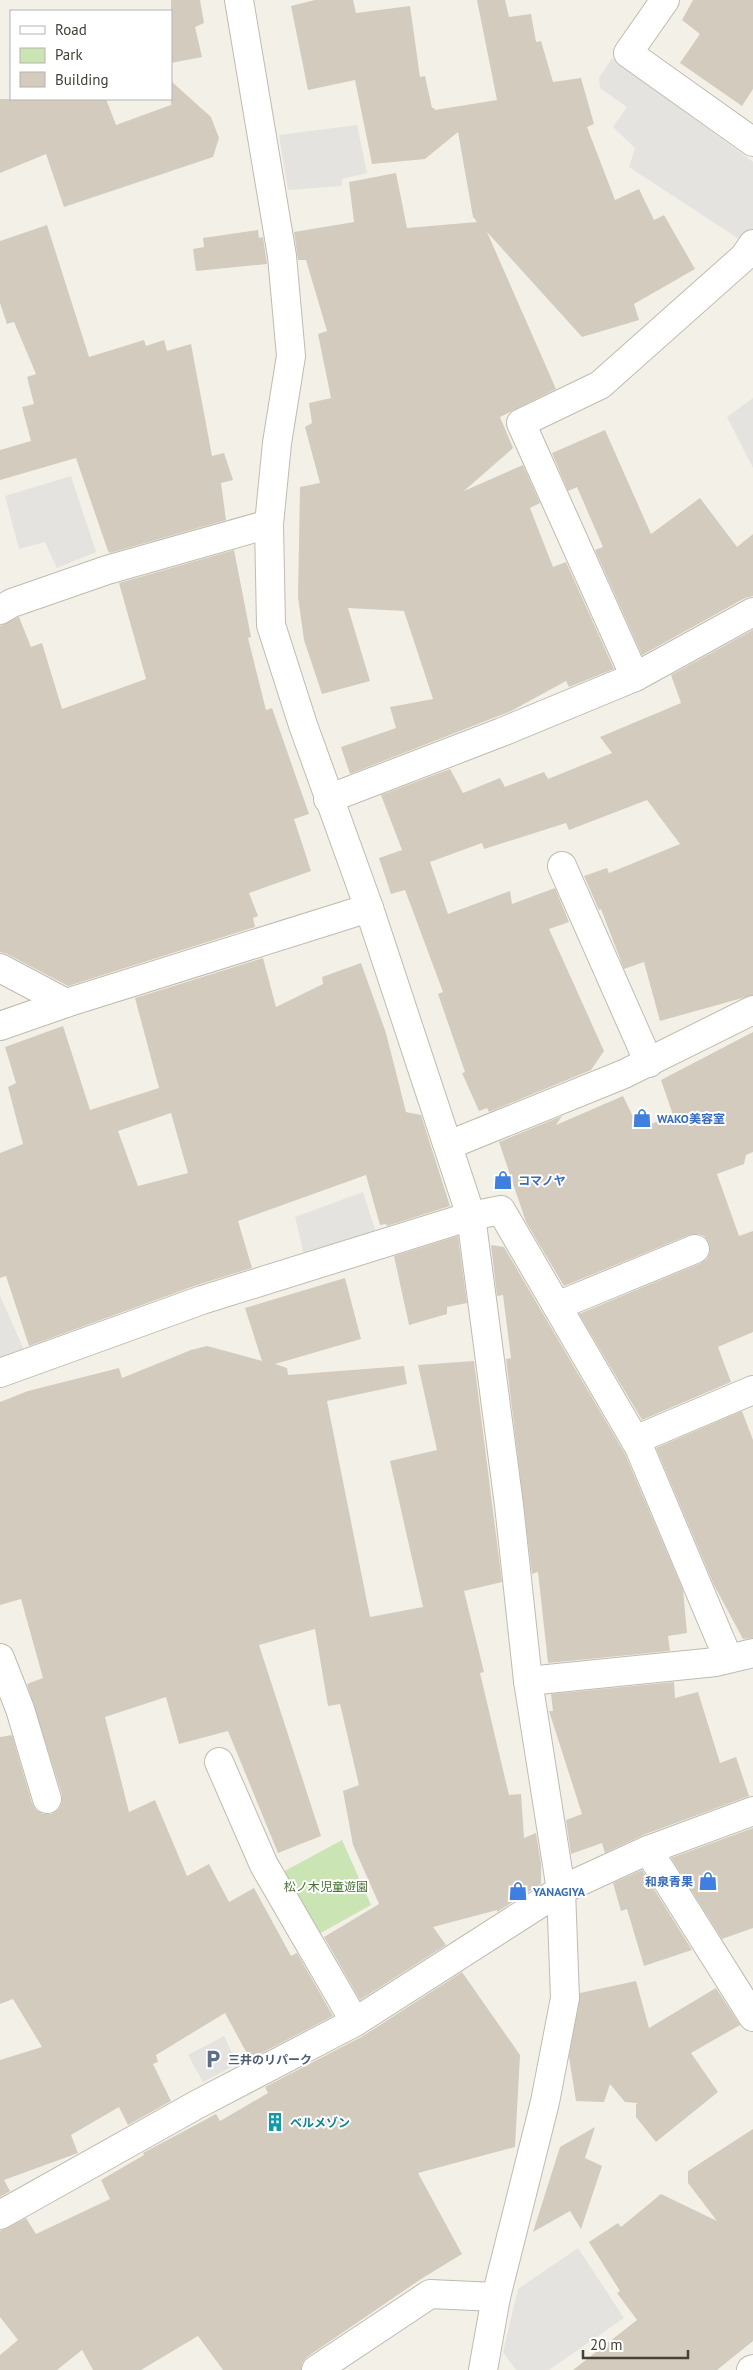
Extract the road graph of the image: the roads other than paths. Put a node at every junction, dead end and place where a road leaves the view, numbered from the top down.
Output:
1 (239, 0) edge
2 (665, 0) edge
3 (753, 142) edge
4 (753, 244) edge
5 (269, 524) junction
6 (0, 610) edge
7 (753, 612) edge
8 (634, 676) junction
9 (328, 799) junction
10 (562, 866) dead end
11 (369, 908) junction
12 (0, 968) edge
13 (66, 1003) junction
14 (753, 1010) edge
15 (0, 1026) edge
16 (649, 1063) junction
17 (449, 1145) junction
18 (471, 1216) junction
19 (695, 1249) dead end
20 (557, 1306) junction
21 (0, 1373) edge
22 (753, 1390) edge
23 (635, 1440) junction
24 (740, 1656) edge
25 (0, 1658) edge
26 (528, 1681) junction
27 (219, 1762) dead end
28 (47, 1799) dead end
29 (753, 1810) edge
30 (648, 1850) junction
31 (561, 1890) junction
32 (753, 2017) edge
33 (355, 2022) junction
34 (0, 2215) edge
35 (496, 2297) junction
36 (316, 2370) edge
37 (483, 2370) edge

1 - 5 street
2 - 3 street
4 - 8 street
5 - 6 street
5 - 9 street
7 - 8 street
8 - 9 street
9 - 11 street
10 - 16 street
11 - 13 street
11 - 17 street
12 - 13 street
13 - 15 street
14 - 16 street
16 - 17 street
17 - 18 street
18 - 20 street
18 - 21 street
18 - 26 street
19 - 20 street
20 - 23 street
22 - 23 street
23 - 24 street
24 - 26 street
25 - 28 street
26 - 31 street
27 - 33 street
29 - 30 street
30 - 31 street
30 - 32 street
31 - 33 street
31 - 35 street
33 - 34 street
35 - 36 street
35 - 37 street

